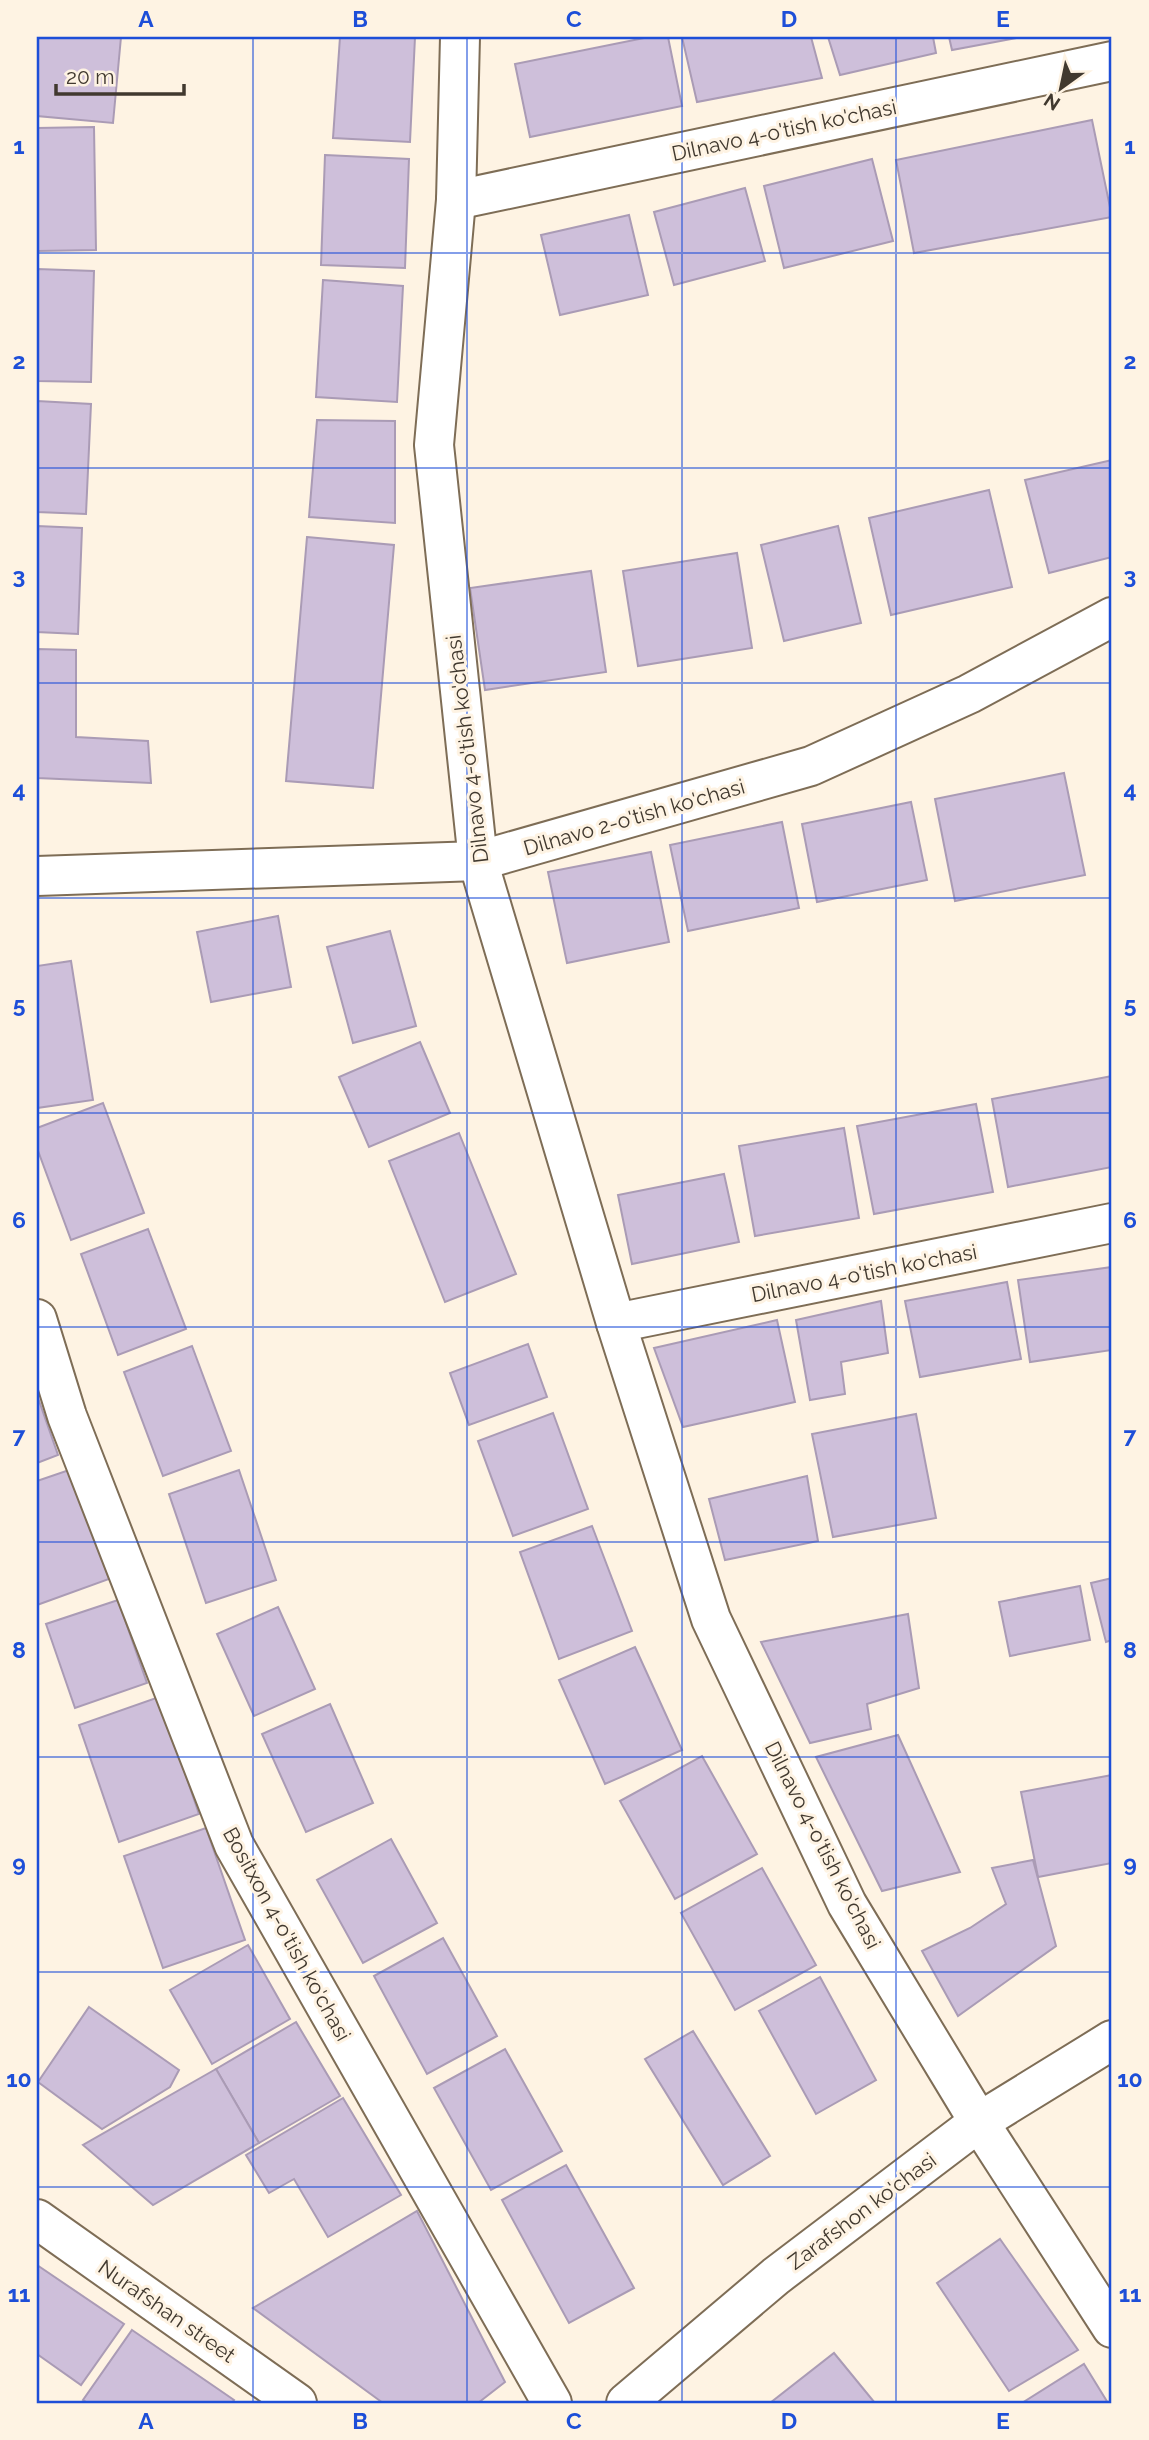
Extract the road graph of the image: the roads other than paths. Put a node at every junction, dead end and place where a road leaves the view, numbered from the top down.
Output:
1 (460, 37) edge
2 (1112, 61) edge
3 (456, 200) junction
4 (1112, 618) edge
5 (478, 862) junction
6 (37, 876) edge
7 (1112, 1223) edge
8 (37, 1319) edge
9 (616, 1323) junction
10 (1112, 2040) edge
11 (979, 2122) junction
12 (37, 2219) edge
13 (1112, 2328) edge
14 (297, 2403) edge
15 (552, 2403) edge
16 (626, 2403) edge

1 - 3 street, Dilnavo 4-o'tish ko'chasi
2 - 3 street, Dilnavo 4-o'tish ko'chasi
3 - 5 street, Dilnavo 4-o'tish ko'chasi
4 - 5 street, Dilnavo 2-o'tish ko'chasi
5 - 6 street, Dilnavo 2-o'tish ko'chasi
5 - 9 street, Dilnavo 4-o'tish ko'chasi
7 - 9 street, Dilnavo 4-o'tish ko'chasi
8 - 15 street, Bositxon 4-o'tish ko'chasi
9 - 11 street, Dilnavo 4-o'tish ko'chasi
10 - 11 street, Zarafshon ko'chasi
11 - 13 street, Dilnavo 4-o'tish ko'chasi
11 - 16 street, Zarafshon ko'chasi
12 - 14 street, Nurafshan street

